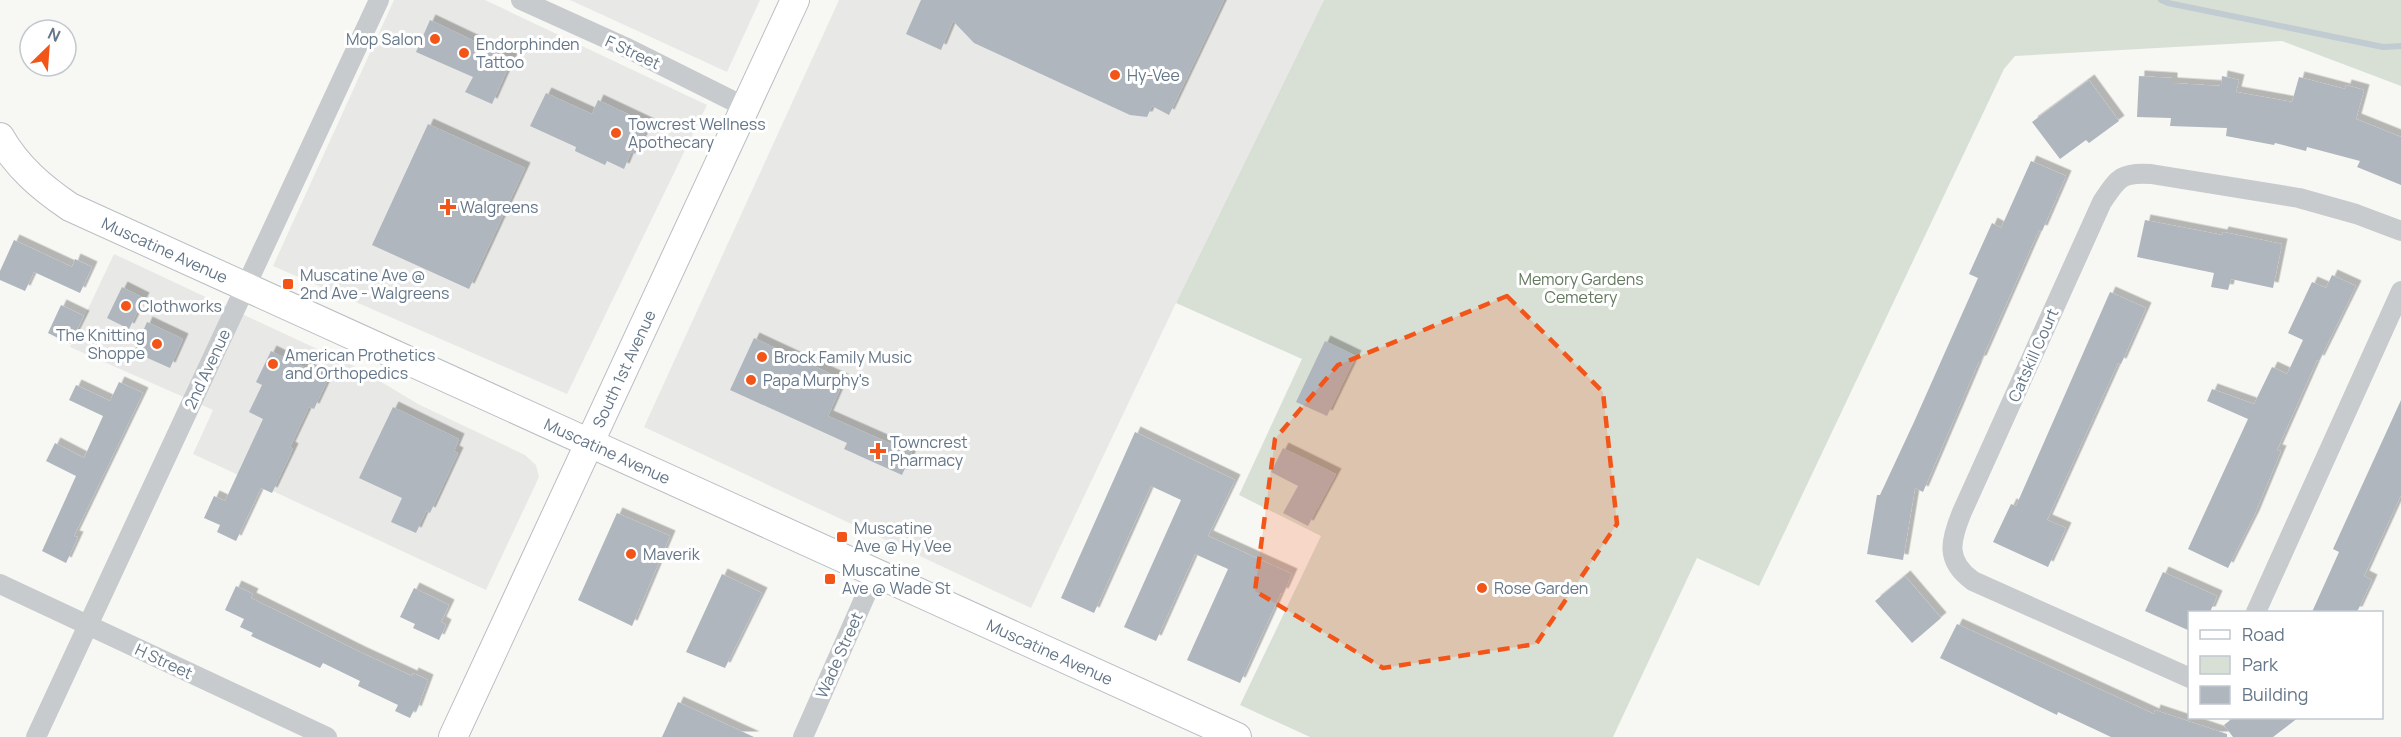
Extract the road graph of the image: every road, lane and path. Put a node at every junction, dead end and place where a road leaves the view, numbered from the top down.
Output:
1 (379, 0) edge
2 (521, 0) edge
3 (795, 0) edge
4 (745, 107) junction
5 (0, 137) edge
6 (2401, 231) edge
7 (245, 288) junction
8 (2401, 291) edge
9 (589, 443) junction
10 (874, 574) junction
11 (0, 584) edge
12 (2256, 611) edge
13 (88, 625) junction
14 (2188, 677) edge
15 (36, 737) edge
16 (327, 737) edge
17 (453, 737) edge
18 (802, 737) edge
19 (1237, 737) edge

1 - 7 street, 2nd Avenue
2 - 4 street, F Street
3 - 4 main road, South 1st Avenue
4 - 9 main road, South 1st Avenue
5 - 7 main road, Muscatine Avenue
6 - 14 street, Catskill Court
7 - 9 main road, Muscatine Avenue
7 - 13 street, 2nd Avenue
8 - 12 street
9 - 10 main road, Muscatine Avenue
9 - 17 main road, South 1st Avenue
10 - 18 street, Wade Street
10 - 19 main road, Muscatine Avenue
11 - 13 street, H Street
13 - 15 street, 2nd Avenue
13 - 16 street, H Street

